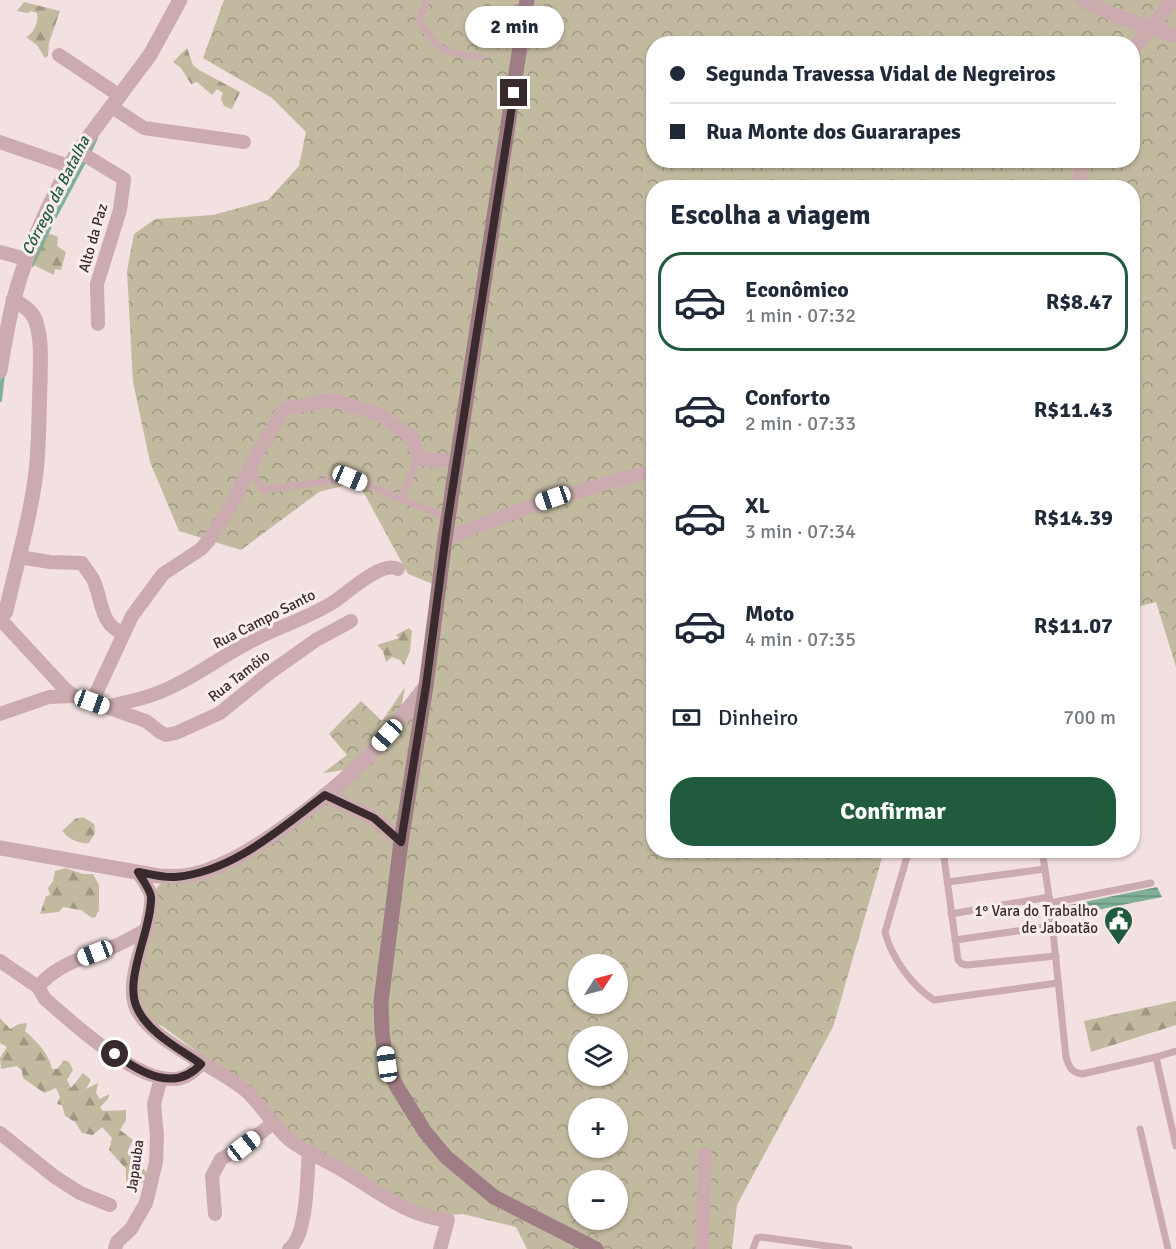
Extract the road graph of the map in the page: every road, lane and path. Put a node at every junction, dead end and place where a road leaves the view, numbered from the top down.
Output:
1 (180, 0) edge
2 (427, 0) edge
3 (527, 0) edge
4 (1082, 0) edge
5 (1173, 0) edge
6 (1150, 28) junction
7 (1176, 36) edge
8 (1140, 41) edge
9 (59, 55) dead end
10 (481, 57) dead end
11 (116, 102) junction
12 (0, 142) edge
13 (244, 142) dead end
14 (78, 151) junction
15 (69, 166) junction
16 (0, 252) edge
17 (26, 259) junction
18 (13, 300) junction
19 (98, 324) dead end
20 (0, 371) edge
21 (417, 459) junction
22 (457, 461) junction
23 (250, 466) junction
24 (646, 473) edge
25 (401, 498) junction
26 (448, 518) junction
27 (445, 540) junction
28 (20, 550) junction
29 (398, 569) dead end
30 (0, 620) edge
31 (351, 621) dead end
32 (124, 633) junction
33 (426, 686) junction
34 (74, 696) junction
35 (99, 704) junction
36 (0, 714) edge
37 (325, 795) junction
38 (401, 842) junction
39 (0, 848) edge
40 (907, 858) edge
41 (945, 858) edge
42 (1043, 858) edge
43 (1045, 869) junction
44 (138, 872) junction
45 (948, 882) junction
46 (1151, 883) dead end
47 (1050, 900) junction
48 (951, 914) junction
49 (1052, 926) junction
50 (146, 930) junction
51 (955, 940) junction
52 (1056, 956) junction
53 (0, 961) edge
54 (1058, 983) junction
55 (38, 987) junction
56 (1176, 1051) edge
57 (1156, 1057) junction
58 (201, 1064) junction
59 (161, 1078) junction
60 (273, 1123) junction
61 (1140, 1129) dead end
62 (0, 1133) edge
63 (1176, 1146) edge
64 (309, 1151) junction
65 (705, 1155) dead end
66 (110, 1205) dead end
67 (215, 1214) dead end
68 (294, 1248) edge
69 (115, 1249) edge
70 (440, 1249) edge
71 (596, 1249) edge
72 (702, 1249) edge
73 (753, 1249) edge
74 (849, 1249) edge
75 (1168, 1249) edge

1 - 11 street
2 - 10 lane
3 - 22 main road
4 - 6 street
5 - 6 street
6 - 7 street
6 - 8 street
9 - 11 street
11 - 13 street
11 - 14 street
12 - 15 street
14 - 15 street
14 - 19 street, Alto da Paz
15 - 17 street
16 - 17 street
17 - 18 street
18 - 20 street
18 - 28 street
21 - 22 street
21 - 23 street
21 - 25 lane
22 - 26 main road
23 - 25 lane
23 - 32 street
24 - 27 street
25 - 26 lane
26 - 27 main road
27 - 33 main road
28 - 30 street
28 - 32 street
29 - 35 street, Rua Campo Santo
30 - 34 street, Rua Tamôio
31 - 35 street, Rua Tamôio
32 - 35 street
33 - 37 street
33 - 38 main road
34 - 35 street, Rua Tamôio
34 - 36 street
37 - 38 street
37 - 44 street
38 - 71 main road
39 - 44 street
40 - 54 lane
41 - 45 lane
42 - 43 lane
43 - 45 lane
43 - 47 lane
44 - 50 street
45 - 48 lane
46 - 47 lane
47 - 48 lane
47 - 49 lane
48 - 51 lane
49 - 51 lane
49 - 52 lane
50 - 55 street
50 - 58 street
51 - 52 lane
52 - 54 lane
53 - 55 street
54 - 57 lane
55 - 59 street
56 - 57 lane
57 - 63 lane
58 - 59 street
58 - 60 street
59 - 69 street, Japauba
60 - 64 street
60 - 67 street
61 - 75 lane
62 - 66 street
64 - 68 street
64 - 70 street
65 - 72 street
73 - 74 lane

